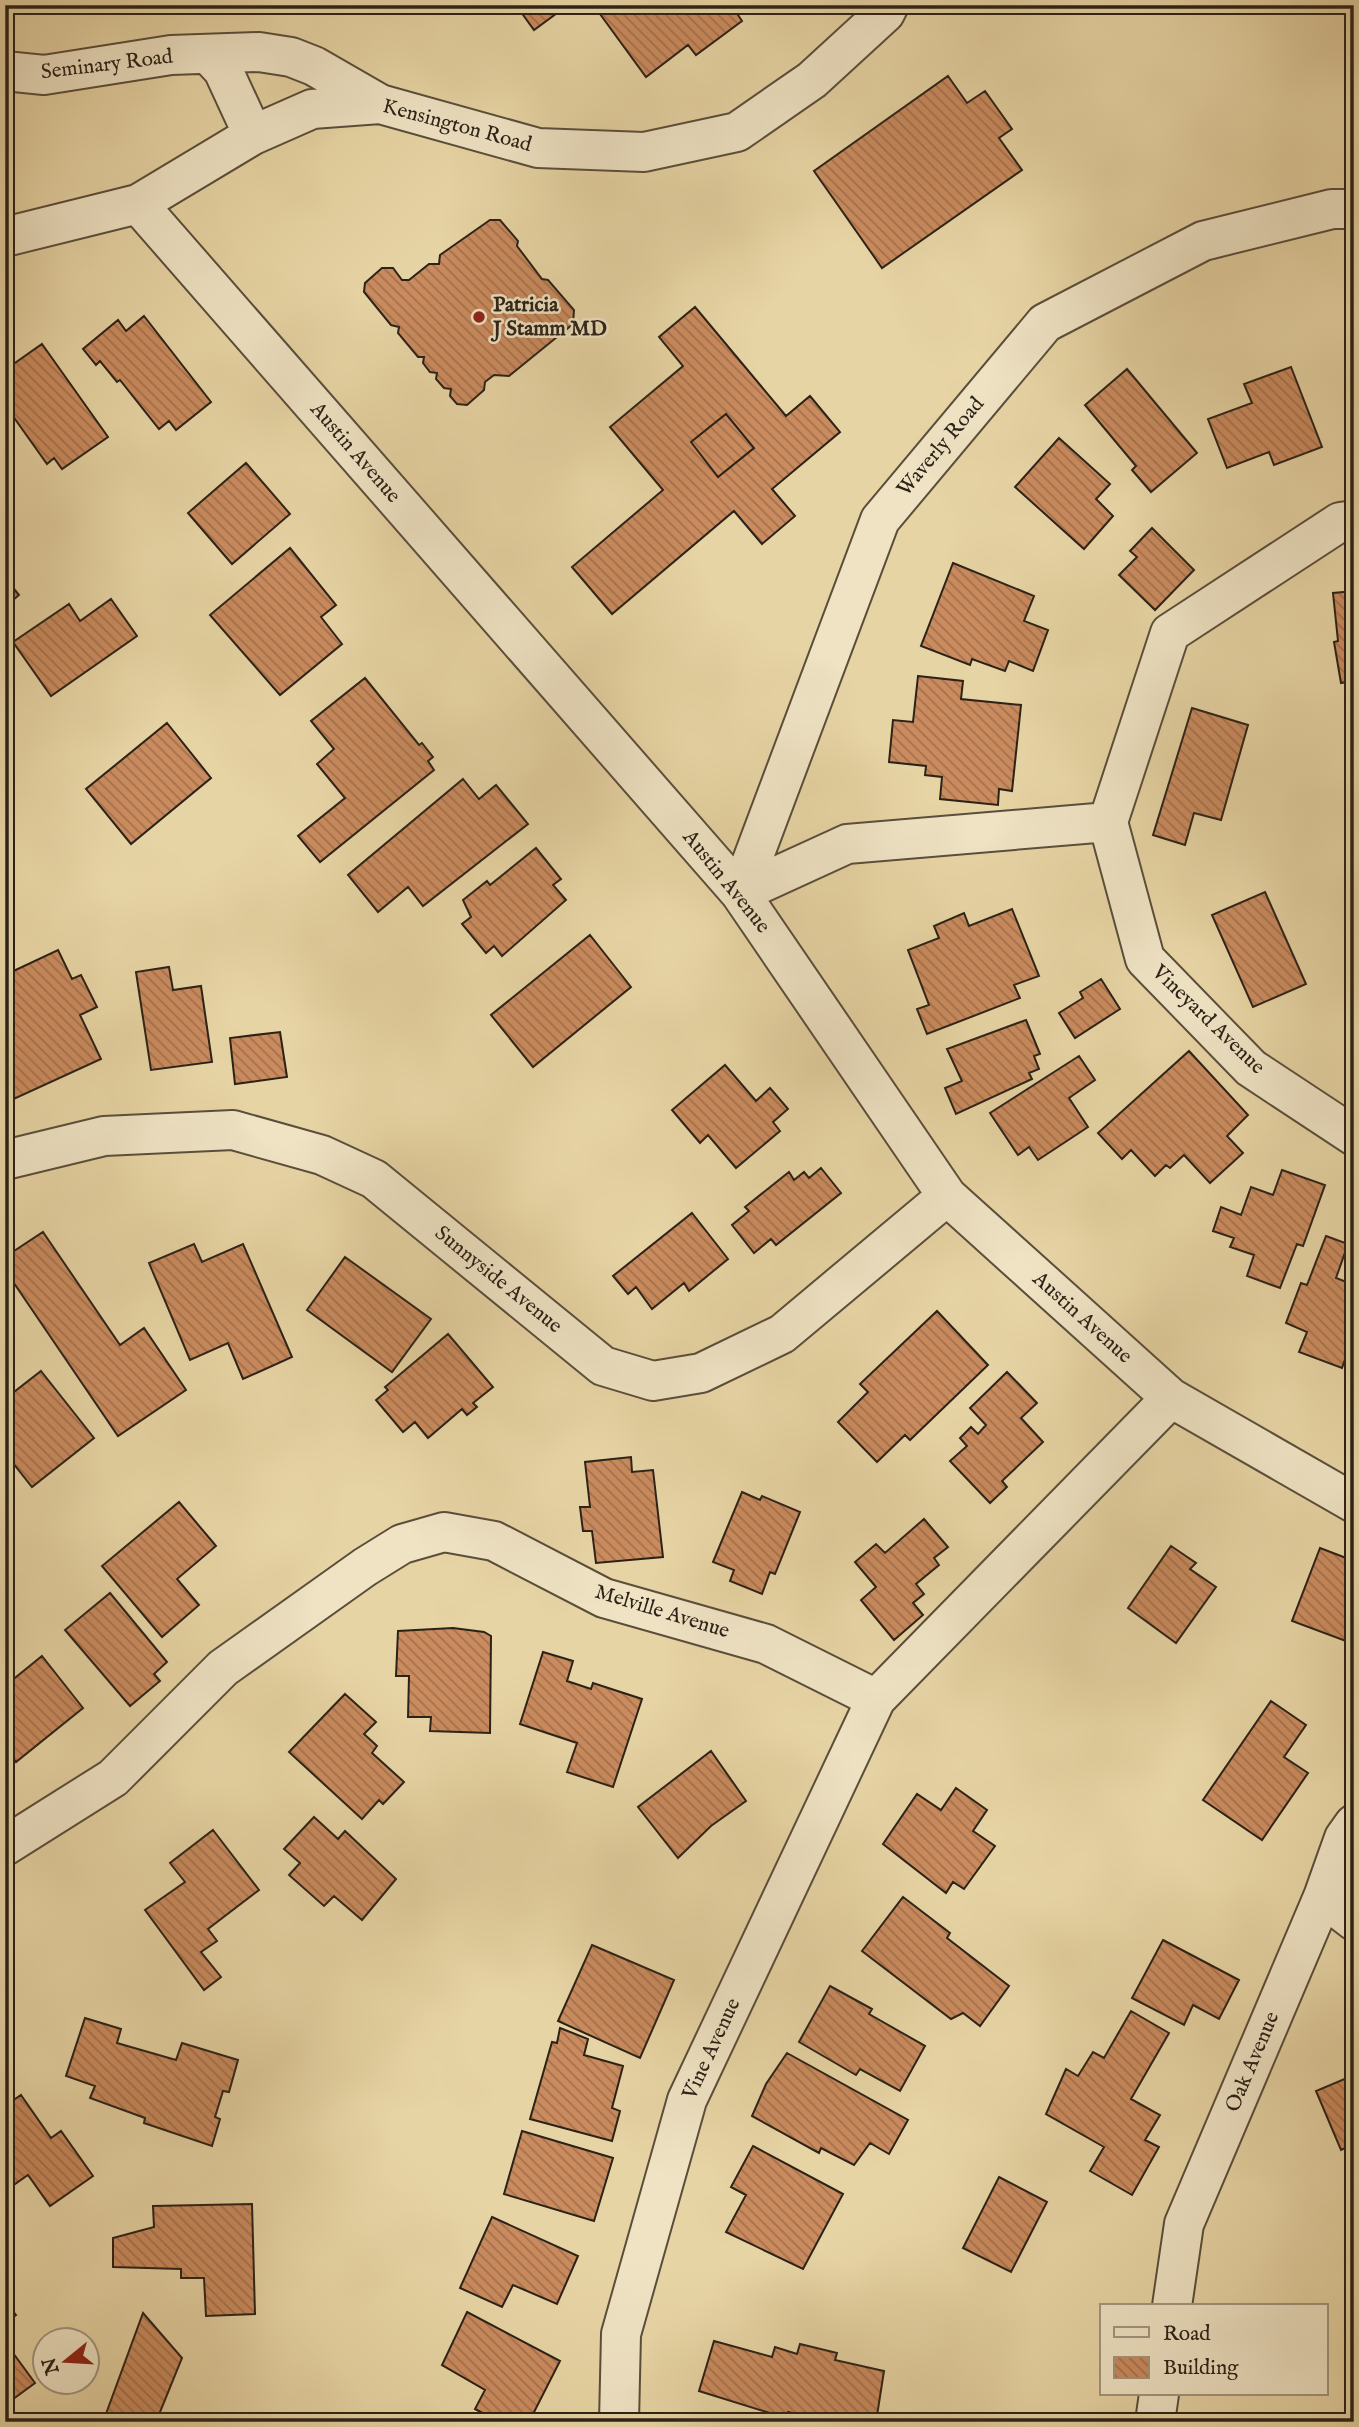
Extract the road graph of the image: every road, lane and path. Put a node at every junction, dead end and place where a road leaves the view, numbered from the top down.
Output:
1 (889, 5) edge
2 (208, 54) junction
3 (5, 71) edge
4 (380, 103) junction
5 (253, 135) junction
6 (138, 204) junction
7 (1354, 209) edge
8 (5, 237) edge
9 (1354, 520) edge
10 (1108, 822) junction
11 (740, 893) junction
12 (1354, 1136) edge
13 (5, 1160) edge
14 (947, 1196) junction
15 (1171, 1398) junction
16 (1354, 1503) edge
17 (876, 1699) junction
18 (1354, 1824) edge
19 (5, 1846) edge
20 (1323, 1897) junction
21 (1354, 1920) edge
22 (1172, 2304) edge
23 (1159, 2396) edge
24 (619, 2422) edge
25 (1155, 2422) edge

1 - 4 street, Kensington Road
2 - 3 street, Seminary Road
2 - 4 street, Seminary Road
2 - 5 street
4 - 5 street, Kensington Road
5 - 6 street, Kensington Road
6 - 8 street, Kensington Road
6 - 11 street, Austin Avenue
7 - 11 street, Waverly Road
9 - 10 street
10 - 11 street
10 - 12 street, Vineyard Avenue
11 - 14 street, Austin Avenue
13 - 14 street, Sunnyside Avenue
14 - 15 street, Austin Avenue
15 - 16 street, Austin Avenue
15 - 17 street
17 - 19 street, Melville Avenue
17 - 24 street, Vine Avenue
18 - 20 street, Oak Avenue
20 - 21 street
20 - 22 street, Oak Avenue
23 - 25 street

